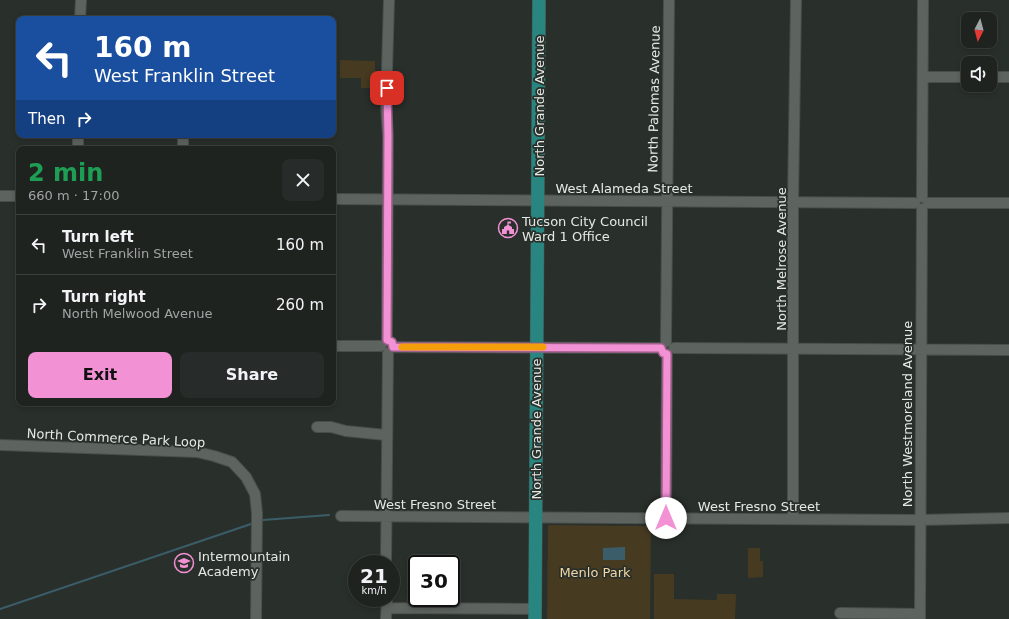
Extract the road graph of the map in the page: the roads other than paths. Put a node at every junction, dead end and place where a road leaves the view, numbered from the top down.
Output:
1 (81, 0) edge
2 (389, 0) edge
3 (539, 0) edge
4 (669, 0) edge
5 (796, 0) edge
6 (923, 0) edge
7 (80, 16) edge
8 (923, 77) junction
9 (961, 77) edge
10 (997, 77) edge
11 (1009, 77) edge
12 (0, 196) edge
13 (16, 196) edge
14 (336, 199) edge
15 (388, 199) junction
16 (538, 200) junction
17 (666, 202) junction
18 (793, 203) junction
19 (922, 203) junction
20 (1009, 203) edge
21 (336, 346) edge
22 (387, 347) junction
23 (537, 347) junction
24 (667, 348) junction
25 (794, 349) junction
26 (1009, 350) edge
27 (920, 351) junction
28 (317, 427) dead end
29 (386, 435) junction
30 (0, 446) edge
31 (341, 516) dead end
32 (386, 516) junction
33 (536, 517) junction
34 (666, 518) junction
35 (1009, 518) edge
36 (793, 519) junction
37 (920, 520) junction
38 (386, 555) edge
39 (400, 604) edge
40 (387, 607) edge
41 (840, 613) dead end
42 (535, 614) edge
43 (920, 617) edge
44 (256, 619) edge
45 (386, 619) edge

1 - 7 street
2 - 15 street
3 - 16 main road, North Grande Avenue
4 - 17 street, North Palomas Avenue
5 - 18 street, North Melrose Avenue
6 - 8 street, North Westmoreland Avenue
8 - 9 street
8 - 19 street, North Westmoreland Avenue
10 - 11 street
12 - 13 street
14 - 15 street, West Alameda Street
15 - 16 street, West Alameda Street
15 - 22 street
16 - 17 street, West Alameda Street
16 - 23 main road, North Grande Avenue
17 - 18 street, West Alameda Street
17 - 24 street, North Palomas Avenue
18 - 19 street, West Alameda Street
18 - 25 street, North Melrose Avenue
19 - 20 street, West Alameda Street
19 - 27 street, North Westmoreland Avenue
21 - 22 street
22 - 23 street
22 - 29 street
23 - 24 street
23 - 33 main road, North Grande Avenue
24 - 25 street
24 - 34 street, North Palomas Avenue
25 - 27 street
25 - 36 street, North Melrose Avenue
26 - 27 street
27 - 37 street, North Westmoreland Avenue
28 - 29 street
29 - 32 street
30 - 44 street, North Commerce Park Loop
31 - 32 street, West Fresno Street
32 - 33 street, West Fresno Street
32 - 38 street
33 - 34 street, West Fresno Street
33 - 42 main road, North Grande Avenue
34 - 36 street, West Fresno Street
35 - 37 street, West Fresno Street
36 - 37 street, West Fresno Street
37 - 43 street, North Westmoreland Avenue
39 - 42 street
40 - 45 street
41 - 43 street

